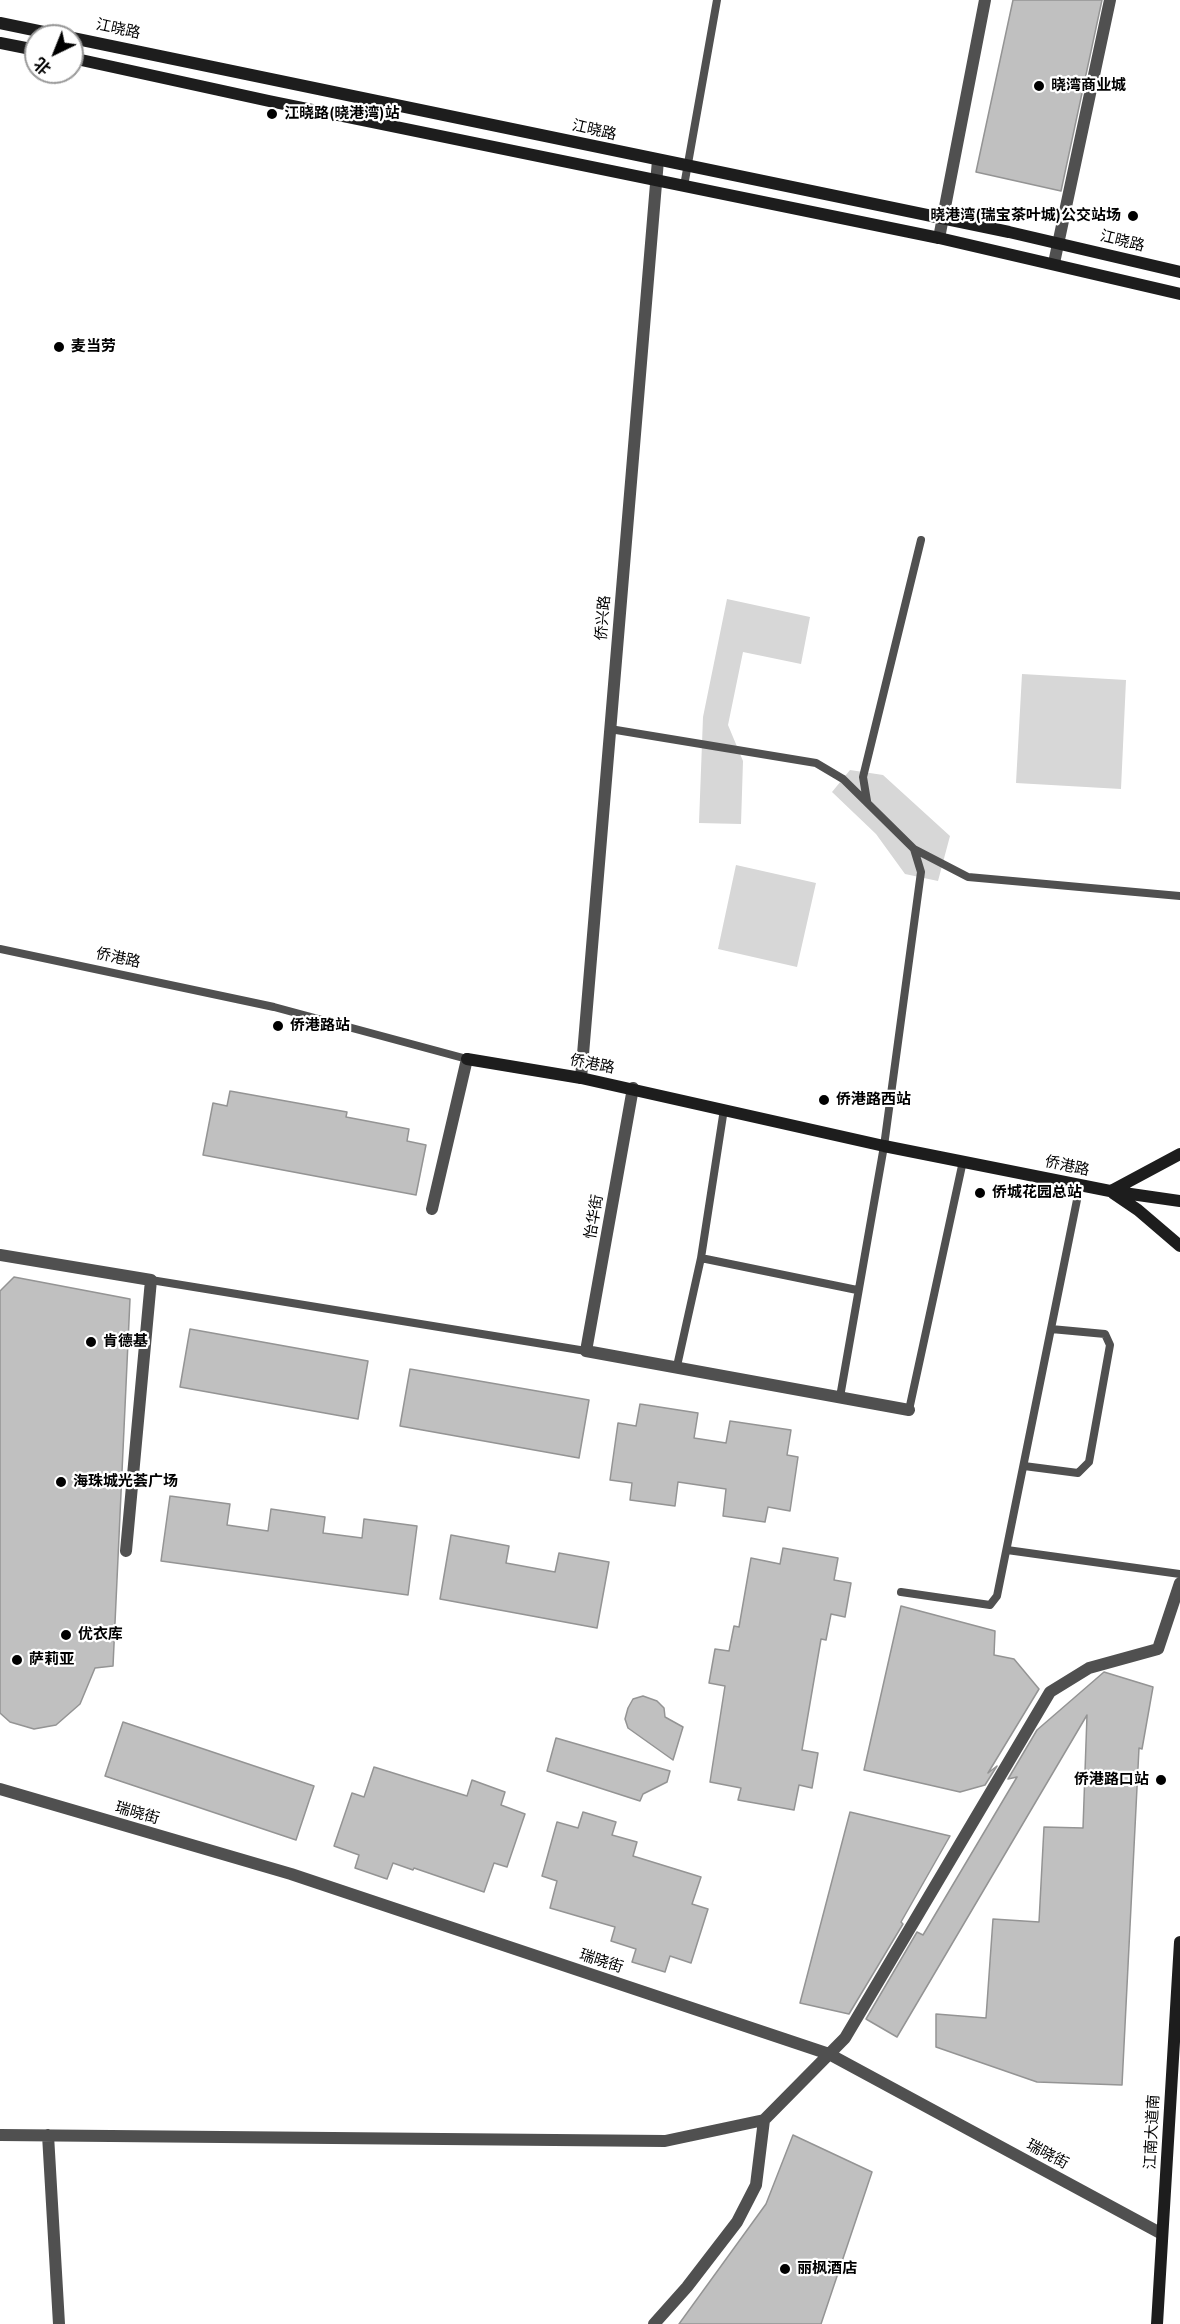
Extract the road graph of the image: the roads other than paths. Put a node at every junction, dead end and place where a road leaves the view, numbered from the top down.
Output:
1 (717, 0) edge
2 (985, 0) edge
3 (1110, 0) edge
4 (0, 22) edge
5 (0, 43) edge
6 (24, 48) edge
7 (84, 61) edge
8 (658, 160) junction
9 (689, 167) junction
10 (656, 181) junction
11 (684, 186) junction
12 (942, 219) junction
13 (939, 238) junction
14 (1058, 243) junction
15 (1054, 263) junction
16 (1180, 272) edge
17 (1180, 294) edge
18 (921, 540) dead end
19 (610, 729) junction
20 (867, 802) junction
21 (914, 849) junction
22 (1180, 896) edge
23 (0, 949) edge
24 (467, 1059) junction
25 (581, 1078) junction
26 (633, 1088) junction
27 (724, 1109) junction
28 (884, 1146) junction
29 (1180, 1154) edge
30 (963, 1161) junction
31 (1080, 1185) junction
32 (1110, 1191) junction
33 (1180, 1201) edge
34 (432, 1209) dead end
35 (1180, 1246) edge
36 (0, 1255) edge
37 (701, 1258) junction
38 (151, 1280) junction
39 (857, 1290) junction
40 (1051, 1329) junction
41 (586, 1351) junction
42 (678, 1366) junction
43 (840, 1397) junction
44 (909, 1410) joint
45 (1024, 1466) junction
46 (1007, 1550) junction
47 (126, 1551) dead end
48 (1180, 1574) edge
49 (1180, 1583) edge
50 (901, 1592) dead end
51 (0, 1789) edge
52 (1180, 1942) edge
53 (829, 2054) junction
54 (764, 2120) junction
55 (0, 2135) edge
56 (48, 2135) junction
57 (1162, 2234) junction
58 (59, 2324) edge
59 (654, 2324) edge
60 (1157, 2324) edge

1 - 9 lane
2 - 12 street
3 - 14 street
4 - 8 street, 江晓路
5 - 6 street
7 - 10 street
8 - 9 street, 江晓路
8 - 10 street, 侨兴路
9 - 11 lane
9 - 12 street, 江晓路
10 - 11 street
10 - 19 street, 侨兴路
11 - 13 street
12 - 13 street
12 - 14 street, 江晓路
13 - 15 street
14 - 15 street
14 - 16 street, 江晓路
15 - 17 street
18 - 20 lane
19 - 20 lane
19 - 25 street, 侨兴路
20 - 21 lane
21 - 22 lane
21 - 28 lane
23 - 24 lane, 侨港路
24 - 25 street, 侨港路
24 - 34 street
25 - 26 street, 侨港路
26 - 27 street, 侨港路
26 - 41 street, 怡华街
27 - 28 street, 侨港路
27 - 37 lane
28 - 30 street, 侨港路
28 - 39 lane
29 - 32 street
30 - 31 street, 侨港路
30 - 44 lane
31 - 32 street, 侨港路
31 - 40 lane
32 - 33 street, 侨港路
32 - 35 street
36 - 38 street
37 - 39 lane
37 - 42 lane
38 - 41 lane
38 - 47 street
39 - 43 lane
40 - 45 lane
40 - 45 lane
41 - 42 street
42 - 43 street
43 - 44 street
45 - 46 lane
46 - 48 lane
46 - 50 lane
49 - 53 street
51 - 53 street, 瑞晓街
52 - 57 street, 江南大道南
53 - 54 street
53 - 57 street, 瑞晓街
54 - 56 street
54 - 59 street
55 - 56 street
56 - 58 street
57 - 60 street, 江南大道南

